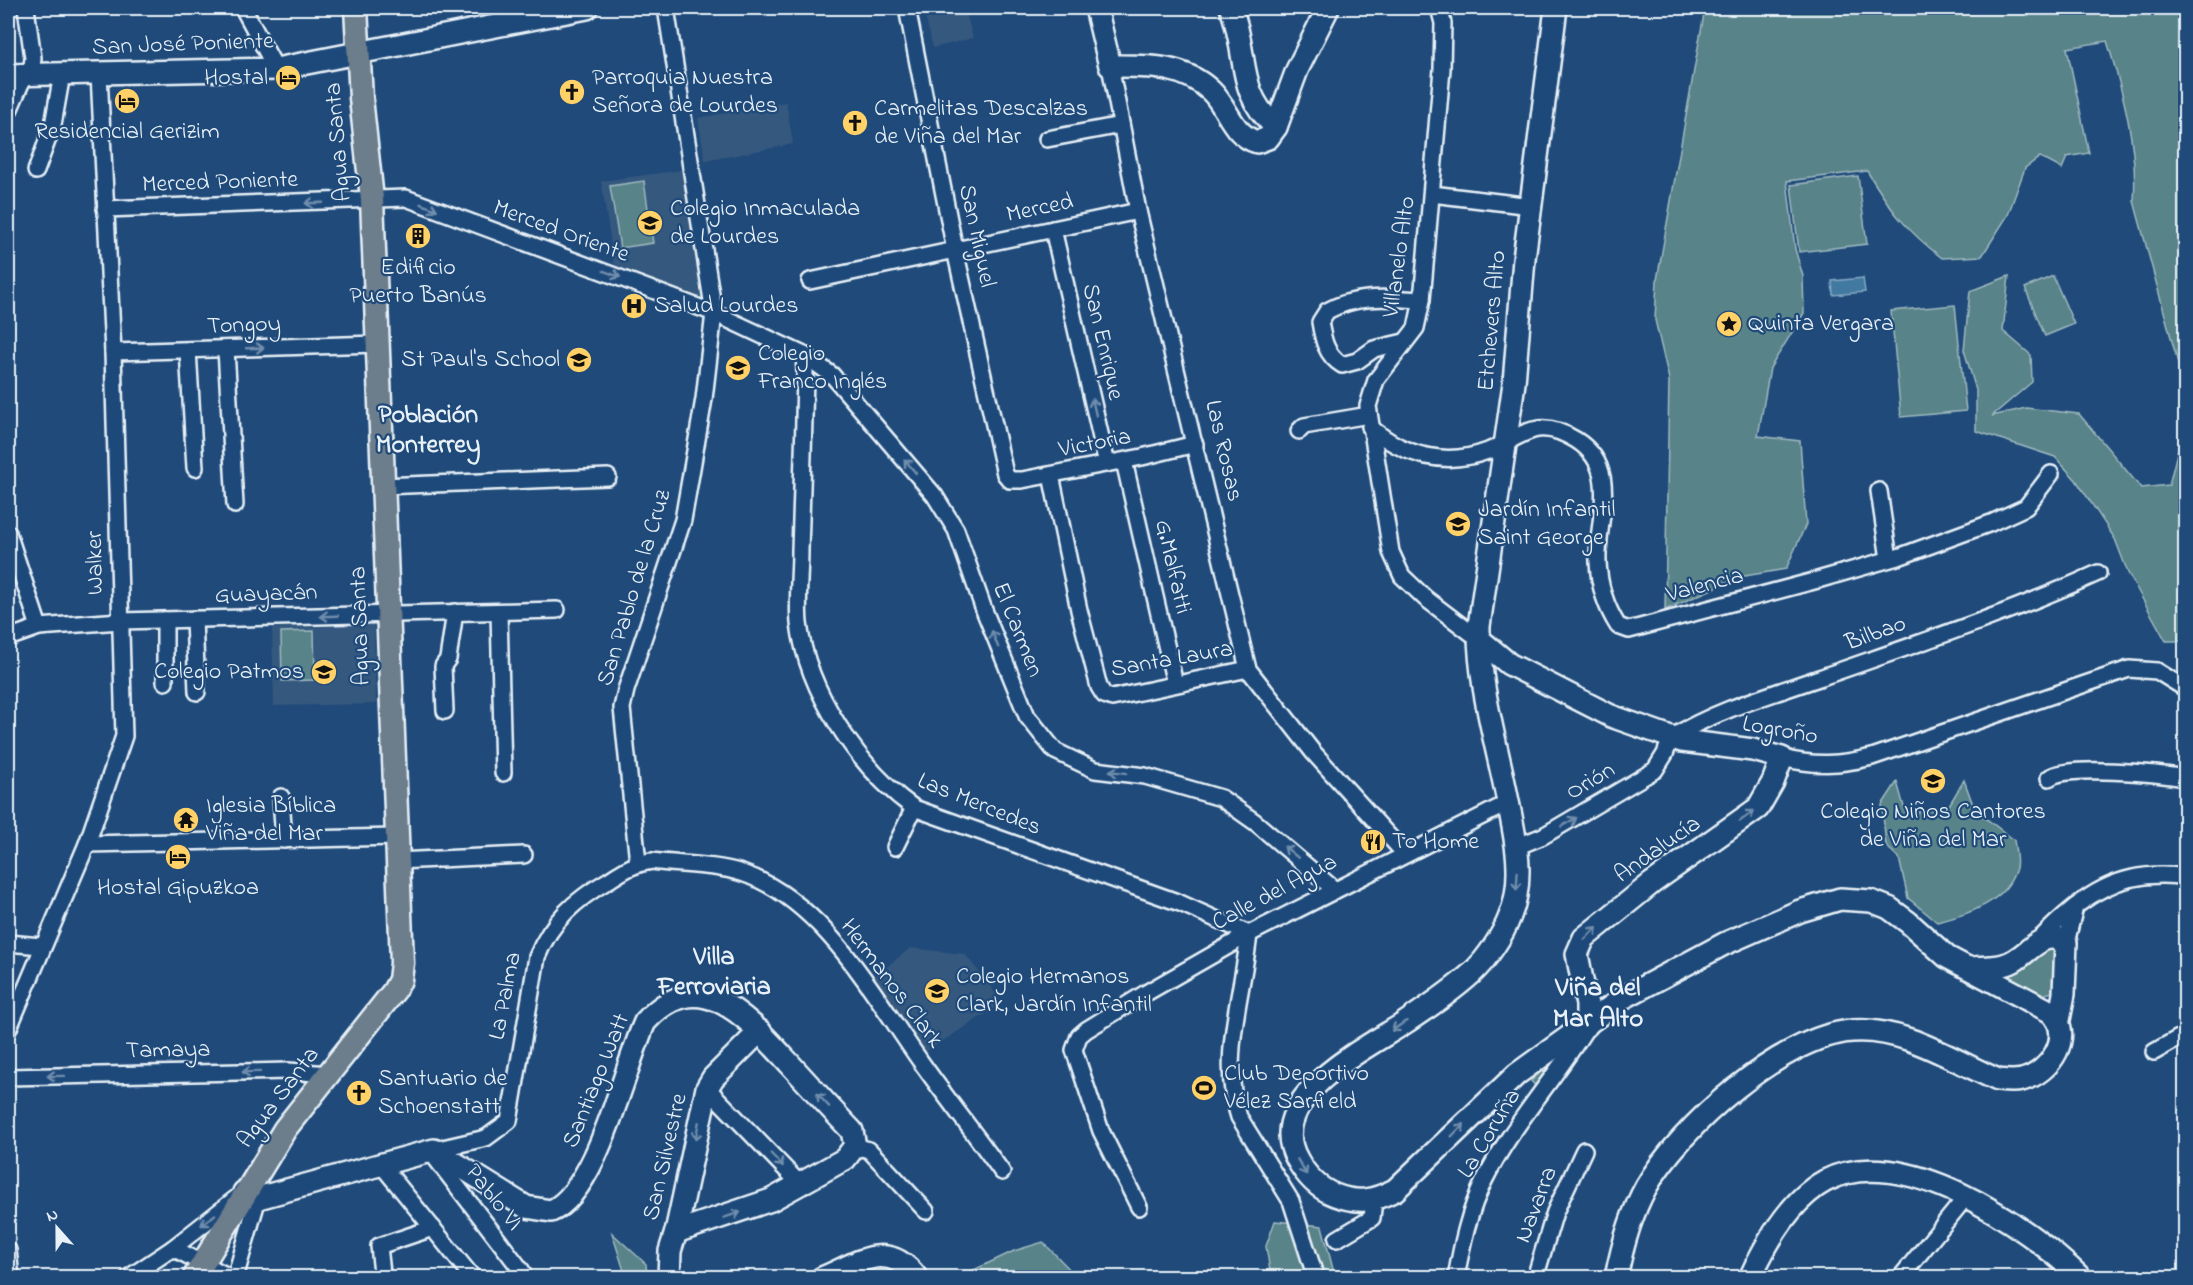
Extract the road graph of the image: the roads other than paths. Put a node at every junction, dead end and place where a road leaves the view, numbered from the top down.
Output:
1 (26, 8) edge
2 (243, 8) edge
3 (356, 8) edge
4 (588, 8) edge
5 (666, 8) edge
6 (907, 8) edge
7 (1096, 8) edge
8 (1231, 8) edge
9 (1328, 8) edge
10 (1439, 8) edge
11 (1556, 8) edge
12 (360, 53) junction
13 (1110, 66) junction
14 (276, 69) junction
15 (62, 74) junction
16 (99, 74) junction
17 (21, 75) edge
18 (8, 113) edge
19 (1121, 125) junction
20 (1276, 126) junction
21 (1047, 139) dead end
22 (36, 171) dead end
23 (1432, 194) junction
24 (372, 199) junction
25 (1531, 206) junction
26 (105, 209) junction
27 (1138, 211) junction
28 (1053, 229) junction
29 (955, 250) junction
30 (810, 281) dead end
31 (1422, 300) junction
32 (732, 305) dead end
33 (714, 313) junction
34 (1404, 342) junction
35 (377, 345) junction
36 (226, 349) junction
37 (189, 350) junction
38 (113, 352) junction
39 (804, 355) junction
40 (1370, 421) junction
41 (1299, 431) dead end
42 (1506, 441) junction
43 (1195, 444) junction
44 (1124, 461) junction
45 (1107, 464) junction
46 (195, 468) dead end
47 (1005, 474) joint
48 (2051, 474) dead end
49 (1051, 476) junction
50 (608, 477) dead end
51 (382, 486) junction
52 (1879, 491) dead end
53 (235, 505) dead end
54 (8, 536) edge
55 (1889, 559) junction
56 (2098, 573) dead end
57 (557, 610) dead end
58 (455, 612) junction
59 (499, 612) junction
60 (387, 614) junction
61 (194, 619) junction
62 (165, 620) junction
63 (120, 621) junction
64 (39, 627) junction
65 (8, 638) edge
66 (1479, 639) junction
67 (1248, 669) junction
68 (165, 682) dead end
69 (1175, 684) junction
70 (2186, 689) edge
71 (197, 692) dead end
72 (445, 711) dead end
73 (1671, 738) junction
74 (1782, 758) junction
75 (503, 773) dead end
76 (2049, 778) dead end
77 (2186, 778) edge
78 (281, 797) dead end
79 (1508, 803) junction
80 (914, 808) junction
81 (396, 837) junction
82 (284, 840) junction
83 (87, 844) junction
84 (895, 847) dead end
85 (1516, 847) junction
86 (1405, 854) junction
87 (524, 855) dead end
88 (397, 861) junction
89 (638, 863) junction
90 (2186, 877) edge
91 (1335, 890) junction
92 (2075, 907) junction
93 (1249, 934) junction
94 (2039, 940) junction
95 (8, 943) edge
96 (2066, 943) junction
97 (41, 946) junction
98 (2002, 975) junction
99 (1584, 986) junction
100 (2064, 994) junction
101 (1623, 998) junction
102 (2034, 1002) junction
103 (2060, 1020) junction
104 (1587, 1025) junction
105 (8, 1029) edge
106 (760, 1031) junction
107 (2186, 1034) edge
108 (2154, 1052) dead end
109 (330, 1074) junction
110 (8, 1077) edge
111 (707, 1088) junction
112 (855, 1146) junction
113 (1584, 1150) dead end
114 (432, 1151) junction
115 (380, 1163) junction
116 (1002, 1172) dead end
117 (800, 1184) junction
118 (251, 1195) junction
119 (1966, 1197) junction
120 (1374, 1200) junction
121 (1139, 1207) dead end
122 (926, 1211) dead end
123 (432, 1228) junction
124 (676, 1232) junction
125 (1337, 1239) dead end
126 (172, 1248) junction
127 (8, 1250) edge
128 (198, 1270) edge
129 (522, 1271) dead end
130 (382, 1273) dead end
131 (2070, 1274) edge
132 (11, 1278) edge
133 (128, 1278) edge
134 (233, 1278) edge
135 (473, 1278) edge
136 (669, 1278) edge
137 (822, 1278) edge
138 (917, 1278) edge
139 (1316, 1278) edge
140 (1456, 1278) edge
141 (1535, 1278) edge
142 (1616, 1278) edge
143 (1750, 1278) edge
144 (1900, 1278) edge

1 - 17 street
2 - 14 street
3 - 12 main road, Agua Santa
4 - 12 street, San José Poniente
5 - 33 street, San Pablo de la Cruz
6 - 29 street, San Miguel
7 - 13 street, Las Rosas
8 - 20 street
9 - 20 street
10 - 23 street, Villanelo Alto
11 - 25 street, Etchevers Alto
12 - 14 street, San José Poniente
12 - 24 main road, Agua Santa
13 - 19 street, Las Rosas
13 - 20 street
14 - 16 street, San José Poniente
15 - 16 street, San José Poniente
15 - 17 street, San José Poniente
15 - 22 street
16 - 26 street, Walker
17 - 18 street
19 - 21 street
19 - 27 street, Las Rosas
23 - 25 street
23 - 31 street, Villanelo Alto
24 -> 26 street, Merced Poniente
24 -> 33 street, Merced Oriente
24 - 35 main road, Agua Santa
25 - 42 street, Etchevers Alto
26 - 38 street, Walker
27 - 28 street, Merced
27 - 43 street, Las Rosas
28 - 29 street, Merced
45 -> 28 street, San Enrique
29 - 30 street, Merced
29 - 47 street, San Miguel
31 - 34 street, Villanelo Alto
31 - 34 street
32 - 33 street
33 - 39 street, El Carmen
33 - 89 street, San Pablo de la Cruz
34 - 40 street, Villanelo Alto
36 -> 35 street, Tongoy
35 - 51 main road, Agua Santa
36 - 37 street, Tongoy
36 - 53 street
37 - 38 street, Tongoy
37 - 46 street
38 - 63 street, Walker
39 - 80 street, Las Mercedes
91 -> 39 street, El Carmen
40 - 41 street
40 - 42 street
40 - 66 street, Villanelo Alto
42 - 55 street, Valencia
42 - 66 street, Etchevers Alto
43 - 44 street, Victoria
43 - 67 street, Las Rosas
44 - 45 street, Victoria
44 - 69 street, G.Malfatti
45 - 49 street, Victoria
47 - 49 street, Victoria
48 - 55 street, Valencia
49 - 69 street, Santa Laura
50 - 51 street
51 - 60 main road, Agua Santa
52 - 55 street
54 - 64 street
56 - 73 street, Bilbao
57 - 59 street, Guayacán
58 - 59 street, Guayacán
58 - 60 street, Guayacán
58 - 72 street
59 - 75 street
60 -> 61 street, Guayacán
60 - 81 main road, Agua Santa
61 - 62 street, Guayacán
61 - 71 street
62 - 63 street, Guayacán
62 - 68 street
63 - 64 street, Guayacán
63 - 83 street, Walker
64 - 65 street, Guayacán
66 - 73 street, Logroño
66 - 79 street, Etchevers Alto
67 - 69 street, Santa Laura
67 - 86 street, Las Rosas
70 - 74 street, Logroño
73 - 74 street, Logroño
85 -> 73 street, Orión
99 -> 74 street, Andalucía
76 - 77 street
78 - 82 street
79 - 85 street, Etchevers Alto
79 - 86 street, Calle del Agua
80 - 84 street
80 - 93 street, Las Mercedes
81 - 82 street
81 - 88 main road, Agua Santa
82 - 83 street
83 - 97 street, Walker
85 -> 120 street, Etchevers Alto
86 - 91 street, Calle del Agua
87 - 88 street
88 - 109 main road, Agua Santa
89 - 114 street, La Palma
89 - 116 street, Hermanos Clark
90 - 92 street
91 - 93 street, Calle del Agua
92 - 94 street
92 - 96 street
93 - 121 street, Calle del Agua
93 - 139 street
94 - 96 street
94 - 98 street
95 - 97 street
96 - 100 street
97 - 105 street, Walker
98 - 101 street
98 - 102 street
99 - 101 street
99 - 104 street, Andalucía
100 - 102 street
100 - 103 street
101 - 104 street
102 - 103 street
103 - 142 street
120 -> 104 street
104 - 140 street, La Coruña
106 - 111 street, San Silvestre
112 -> 106 street, Santiago Watt
106 - 114 street, Santiago Watt
107 - 108 street
109 -> 110 street, Tamaya
109 - 118 main road, Agua Santa
111 -> 117 street
111 -> 124 street, San Silvestre
112 - 117 street
112 - 122 street
113 - 141 street, Navarra
114 - 115 street, La Palma
114 - 129 street, Pablo VI
115 - 118 street, La Palma
115 - 123 street
124 -> 117 street
118 -> 126 street
118 - 128 main road, Agua Santa
118 - 134 street
119 - 131 street
119 - 143 street
119 - 144 street
120 - 125 street
123 - 130 street
123 - 135 street
124 - 136 street, San Silvestre
126 - 128 street
126 - 133 street
127 - 132 street
128 - 134 street
137 - 138 street

